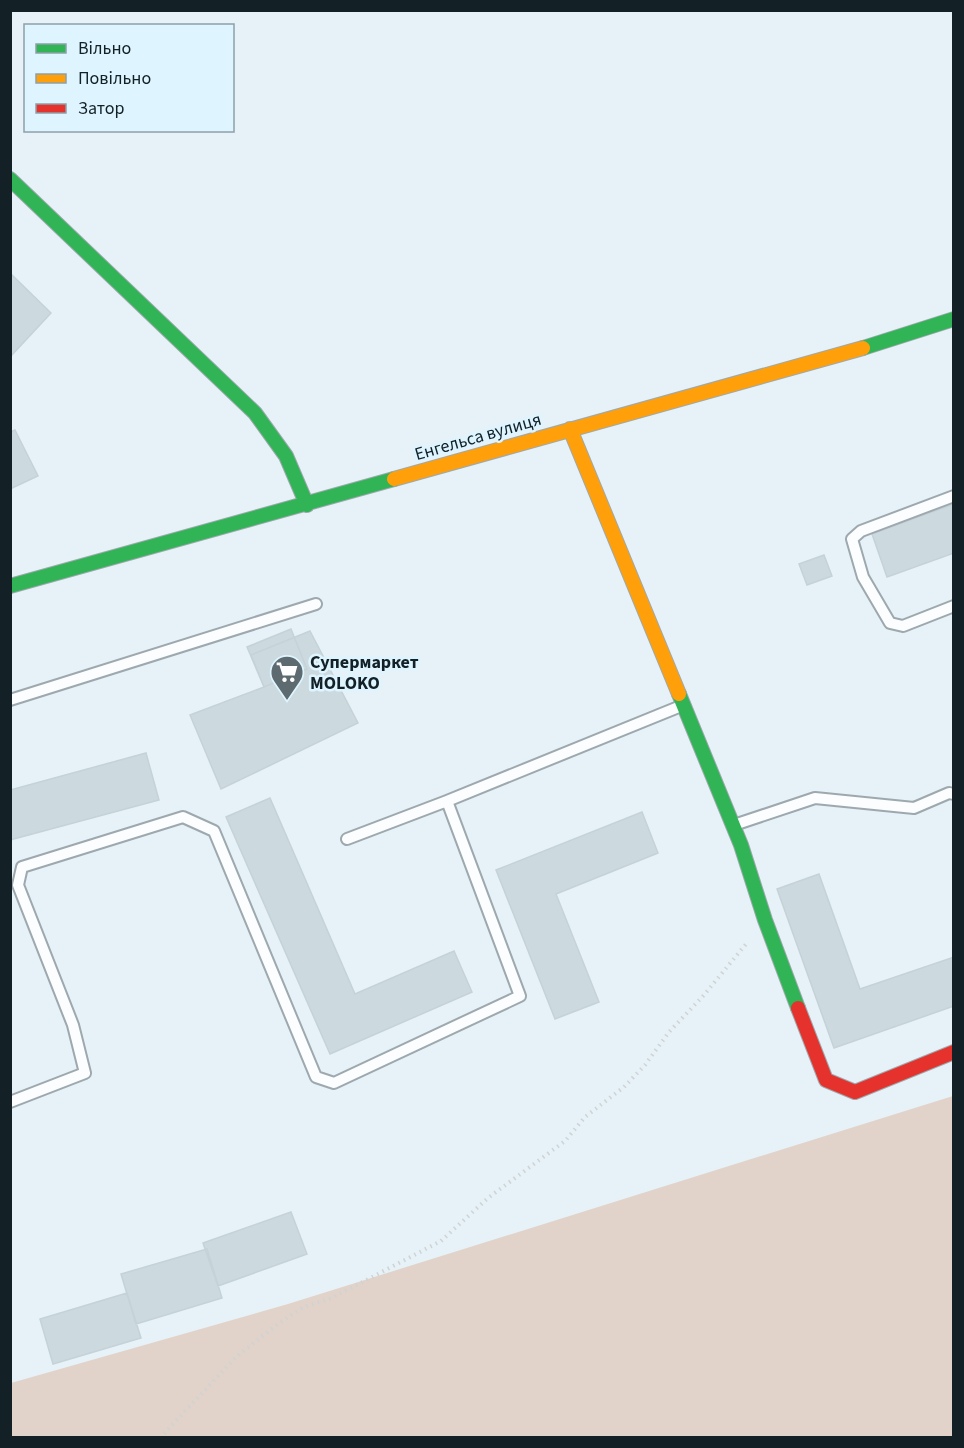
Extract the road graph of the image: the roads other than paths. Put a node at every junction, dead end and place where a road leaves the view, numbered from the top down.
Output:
1 (10, 179) edge
2 (954, 319) edge
3 (570, 429) junction
4 (954, 496) edge
5 (307, 505) junction
6 (10, 586) edge
7 (316, 604) dead end
8 (954, 606) edge
9 (10, 700) edge
10 (683, 705) junction
11 (954, 794) edge
12 (447, 801) junction
13 (733, 825) junction
14 (347, 839) dead end
15 (954, 1052) edge
16 (10, 1102) edge

1 - 5 street
2 - 3 street, Енгельса вулиця
3 - 5 street, Енгельса вулиця
3 - 10 street
4 - 8 lane
5 - 6 street, Енгельса вулиця
7 - 9 lane
10 - 12 lane
10 - 13 street
11 - 13 lane
12 - 14 lane
12 - 16 lane
13 - 15 street

